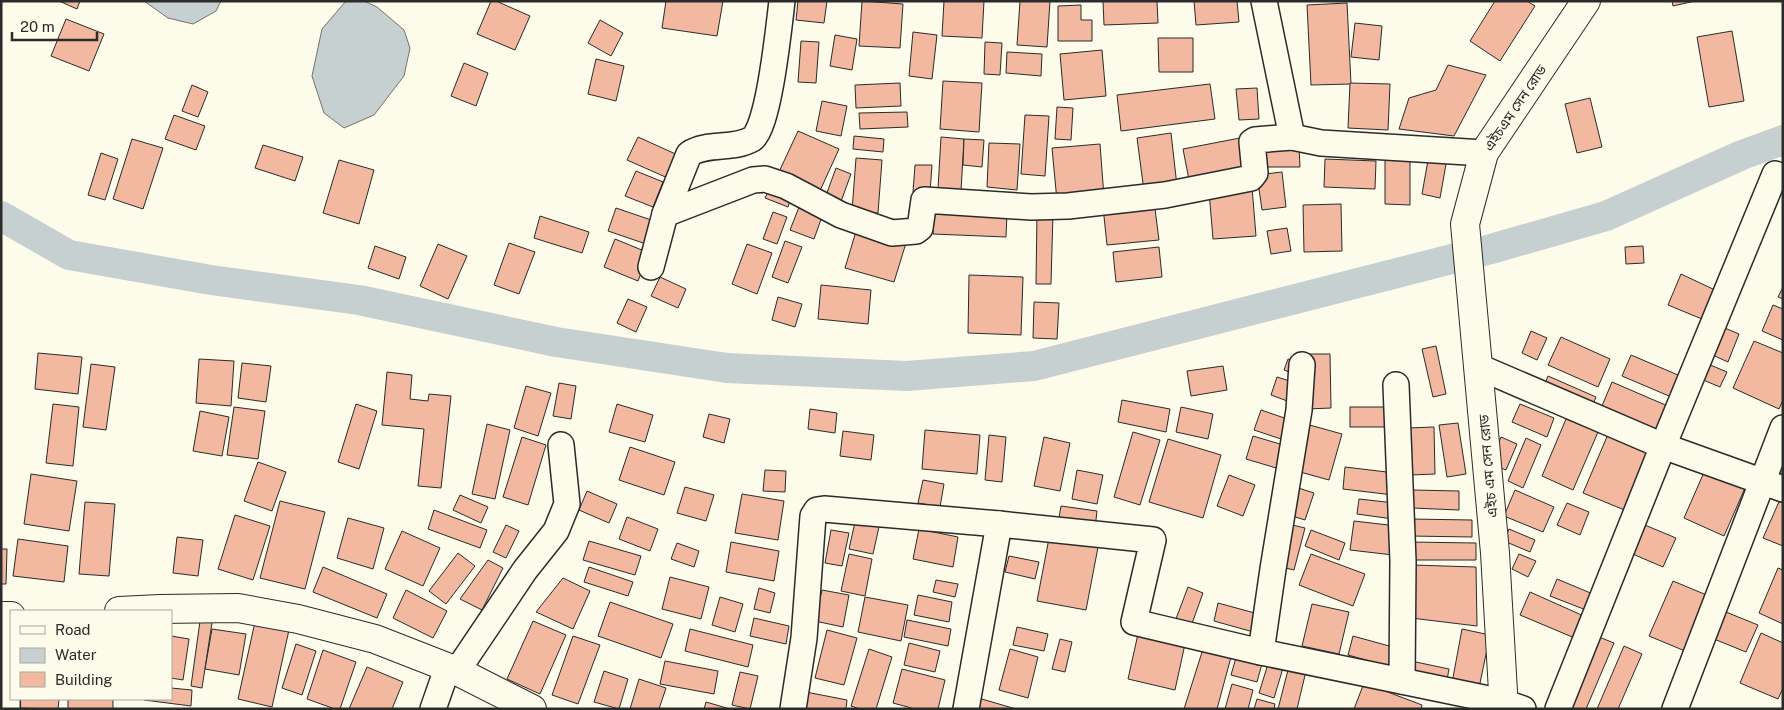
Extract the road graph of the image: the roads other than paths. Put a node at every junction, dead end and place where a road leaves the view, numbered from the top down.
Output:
1 (782, 1) edge
2 (1264, 1) edge
3 (1586, 1) edge
4 (1292, 137) junction
5 (1484, 153) junction
6 (1783, 177) edge
7 (666, 214) junction
8 (1466, 224) joint
9 (651, 267) dead end
10 (1302, 364) dead end
11 (1479, 367) junction
12 (1396, 386) dead end
13 (1783, 428) edge
14 (561, 445) dead end
15 (1663, 446) junction
16 (1772, 486) edge
17 (999, 524) junction
18 (140, 610) edge
19 (7, 616) edge
20 (1261, 652) junction
21 (452, 670) junction
22 (1402, 681) junction
23 (1510, 707) edge
24 (7, 709) edge
25 (433, 709) edge
26 (532, 709) edge
27 (793, 709) edge
28 (966, 709) edge
29 (1558, 709) edge
30 (1676, 709) edge

1 - 7 street
2 - 4 street
3 - 5 main road, এইচএম সেন রোড
4 - 5 street
4 - 7 street
5 - 8 main road, এইচএম সেন রোড
6 - 15 street
7 - 9 street
8 - 11 main road, এইচ এম সেন রোড
10 - 20 street
11 - 15 street
11 - 23 main road, এইচ এম সেন রোড
12 - 22 street
13 - 16 street
14 - 21 street
15 - 16 street
15 - 29 street
16 - 30 street
17 - 20 street
17 - 27 street
17 - 28 street
18 - 21 main road
19 - 24 street
20 - 22 street
21 - 25 street
21 - 26 main road
22 - 23 street

